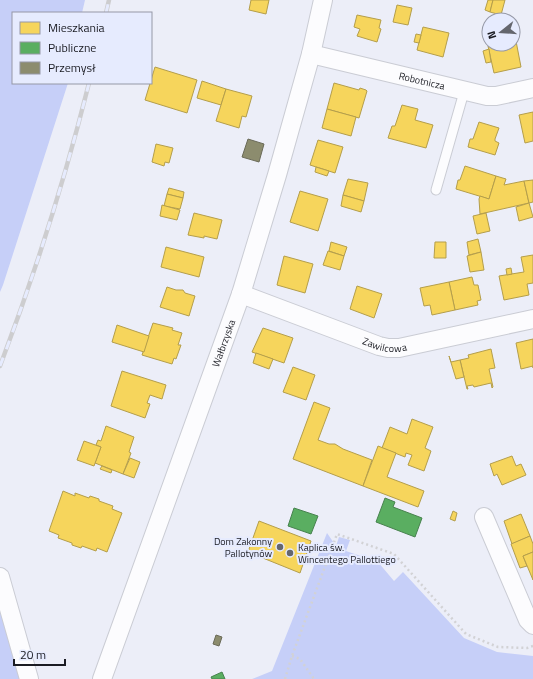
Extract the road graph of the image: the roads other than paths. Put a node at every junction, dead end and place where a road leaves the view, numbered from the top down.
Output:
1 (323, 0) edge
2 (311, 54) junction
3 (533, 88) edge
4 (464, 92) junction
5 (436, 190) dead end
6 (242, 294) junction
7 (533, 319) edge
8 (484, 517) dead end
9 (0, 577) edge
10 (533, 625) edge
11 (29, 679) edge
12 (102, 679) edge

1 - 2 street, Wałbrzyska
2 - 4 street, Robotnicza
2 - 6 street, Wałbrzyska
3 - 4 street, Robotnicza
4 - 5 lane
6 - 7 street, Zawilcowa
6 - 12 street, Wałbrzyska
8 - 10 street
9 - 11 street

